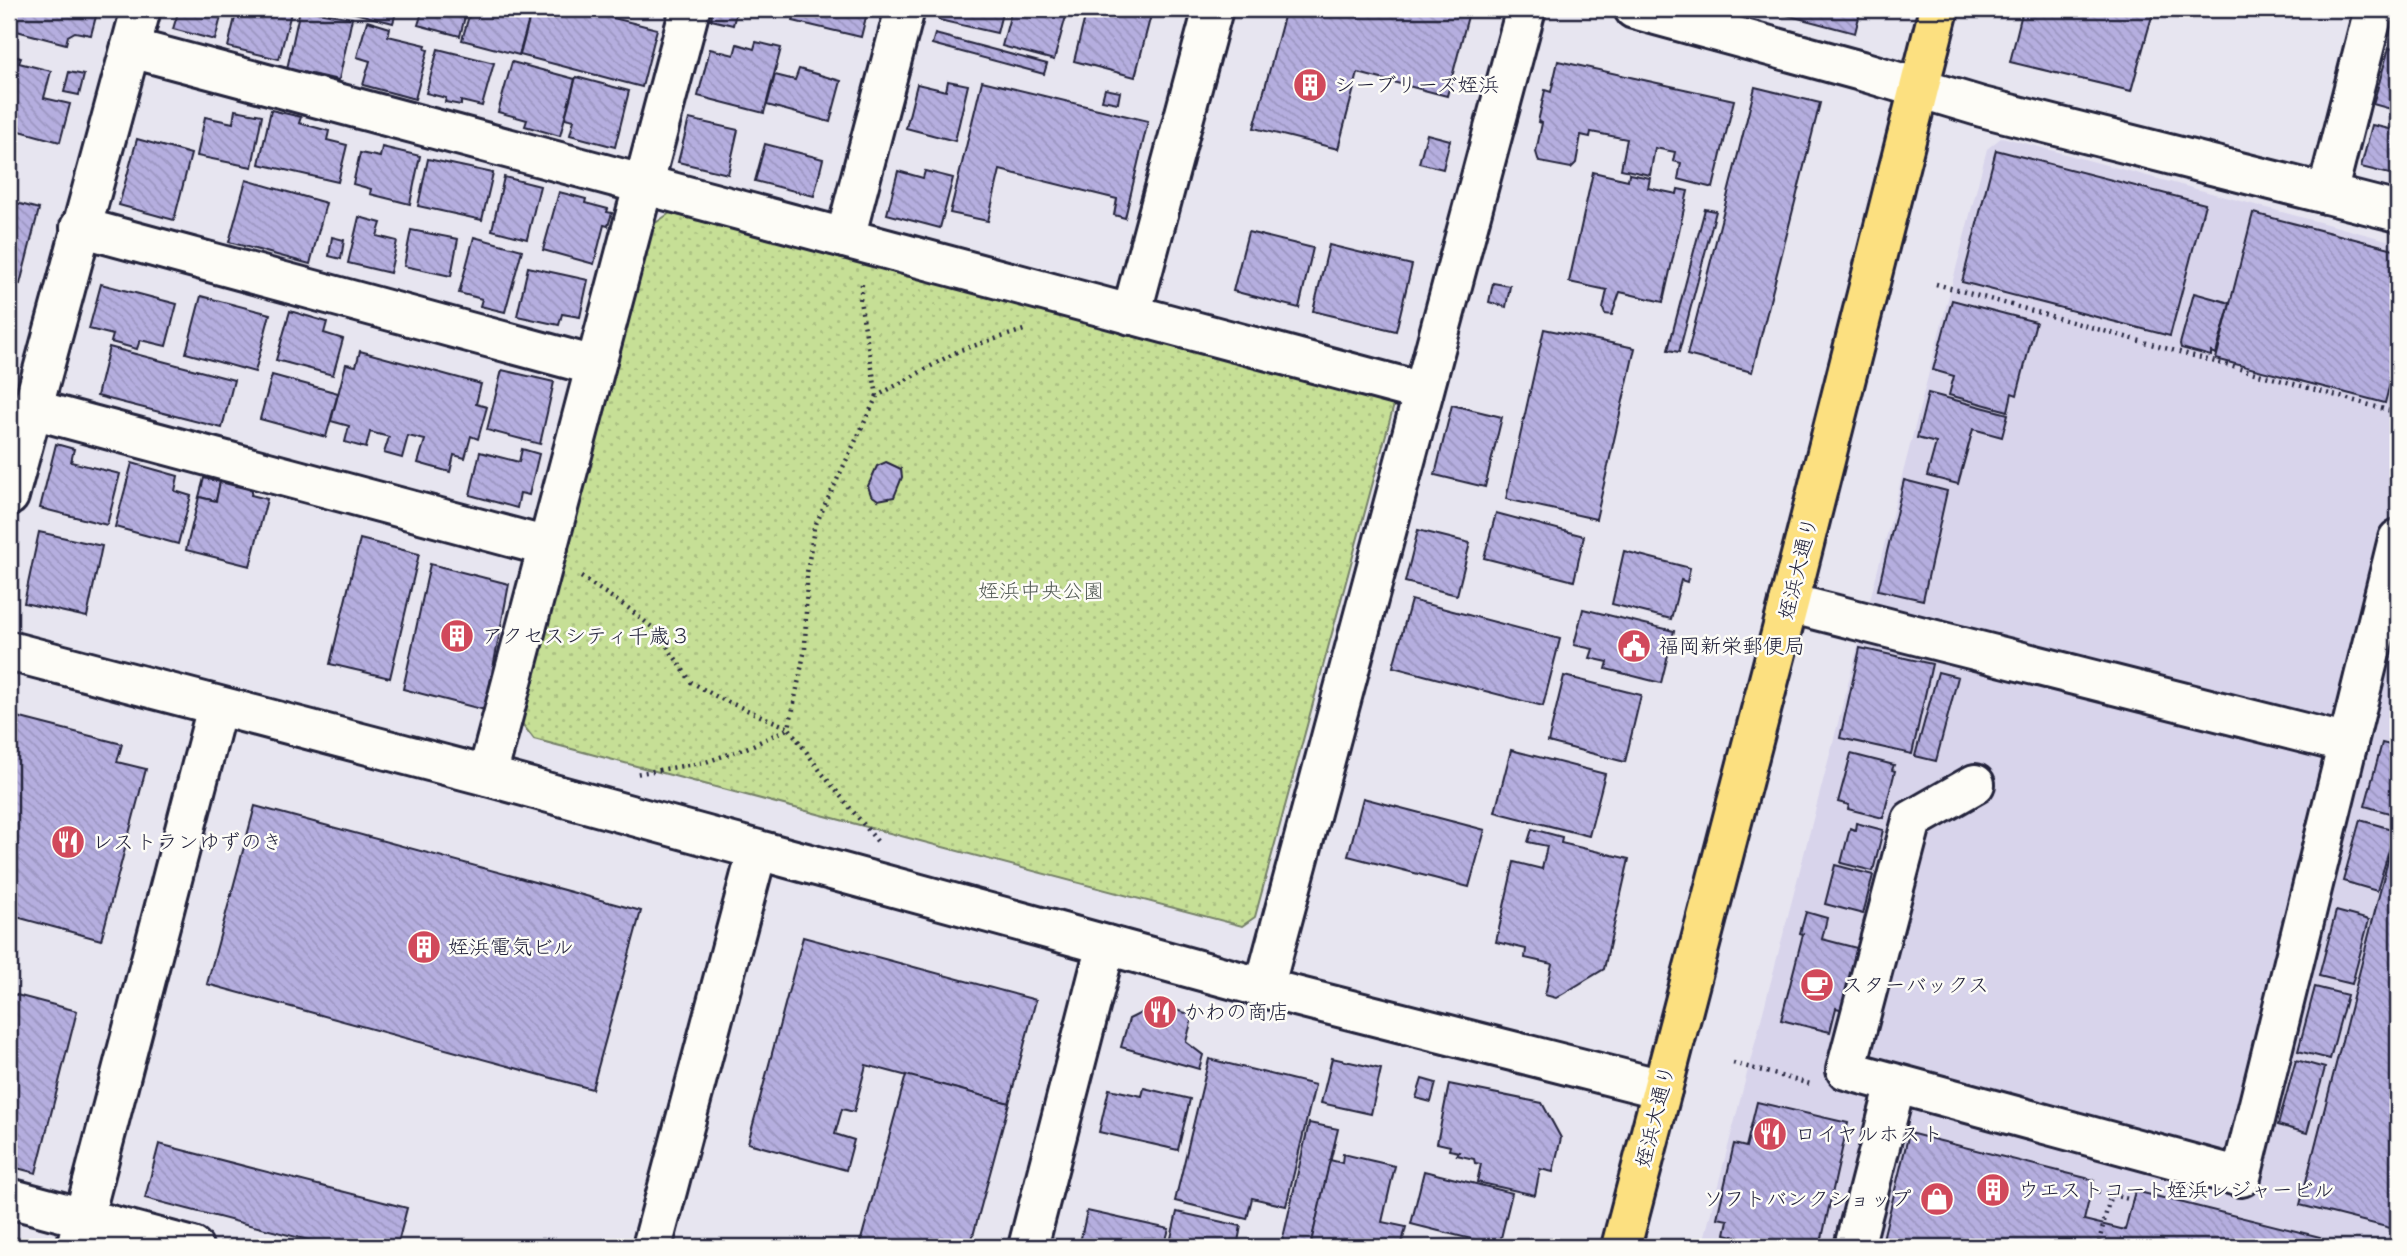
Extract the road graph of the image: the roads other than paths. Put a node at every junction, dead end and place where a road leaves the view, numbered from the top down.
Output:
1 (141, 9) edge
2 (690, 9) edge
3 (905, 9) edge
4 (1213, 9) edge
5 (1525, 9) edge
6 (1634, 9) edge
7 (1939, 9) edge
8 (2382, 16) edge
9 (131, 48) junction
10 (1919, 89) junction
11 (644, 185) junction
12 (2327, 194) junction
13 (2398, 212) edge
14 (80, 228) junction
15 (845, 238) junction
16 (1131, 315) junction
17 (595, 366) junction
18 (1423, 393) junction
19 (32, 409) junction
20 (9, 496) edge
21 (2398, 539) edge
22 (561, 560) junction
23 (1789, 603) junction
24 (9, 651) edge
25 (217, 707) junction
26 (2348, 744) junction
27 (487, 776) junction
28 (1975, 784) dead end
29 (757, 852) junction
30 (1106, 945) junction
31 (1264, 988) junction
32 (1896, 1084) junction
33 (1661, 1089) junction
34 (9, 1198) edge
35 (80, 1233) edge
36 (194, 1247) edge
37 (652, 1247) edge
38 (1028, 1247) edge
39 (1621, 1247) edge
40 (1854, 1247) edge

1 - 9 street
2 - 11 street
3 - 15 street
4 - 16 street
5 - 18 street
6 - 10 street
7 - 10 main road, 姪浜大通り
8 - 12 street
9 - 11 street
9 - 14 street
10 - 12 street
10 - 23 main road, 姪浜大通り
11 - 15 street
11 - 17 street
12 - 13 street
14 - 17 street
14 - 19 street
15 - 16 street
16 - 18 street
17 - 22 street
18 - 31 street
19 - 20 street
19 - 22 street
21 - 26 street
22 - 27 street
23 - 26 street
23 - 33 main road, 姪浜大通り
24 - 25 street
25 - 27 street
25 - 35 street
26 - 32 street
27 - 29 street
28 - 32 street
29 - 30 street
29 - 37 street
30 - 31 street
30 - 38 street
31 - 33 street
32 - 40 street
33 - 39 main road, 姪浜大通り
34 - 35 street
35 - 36 street

